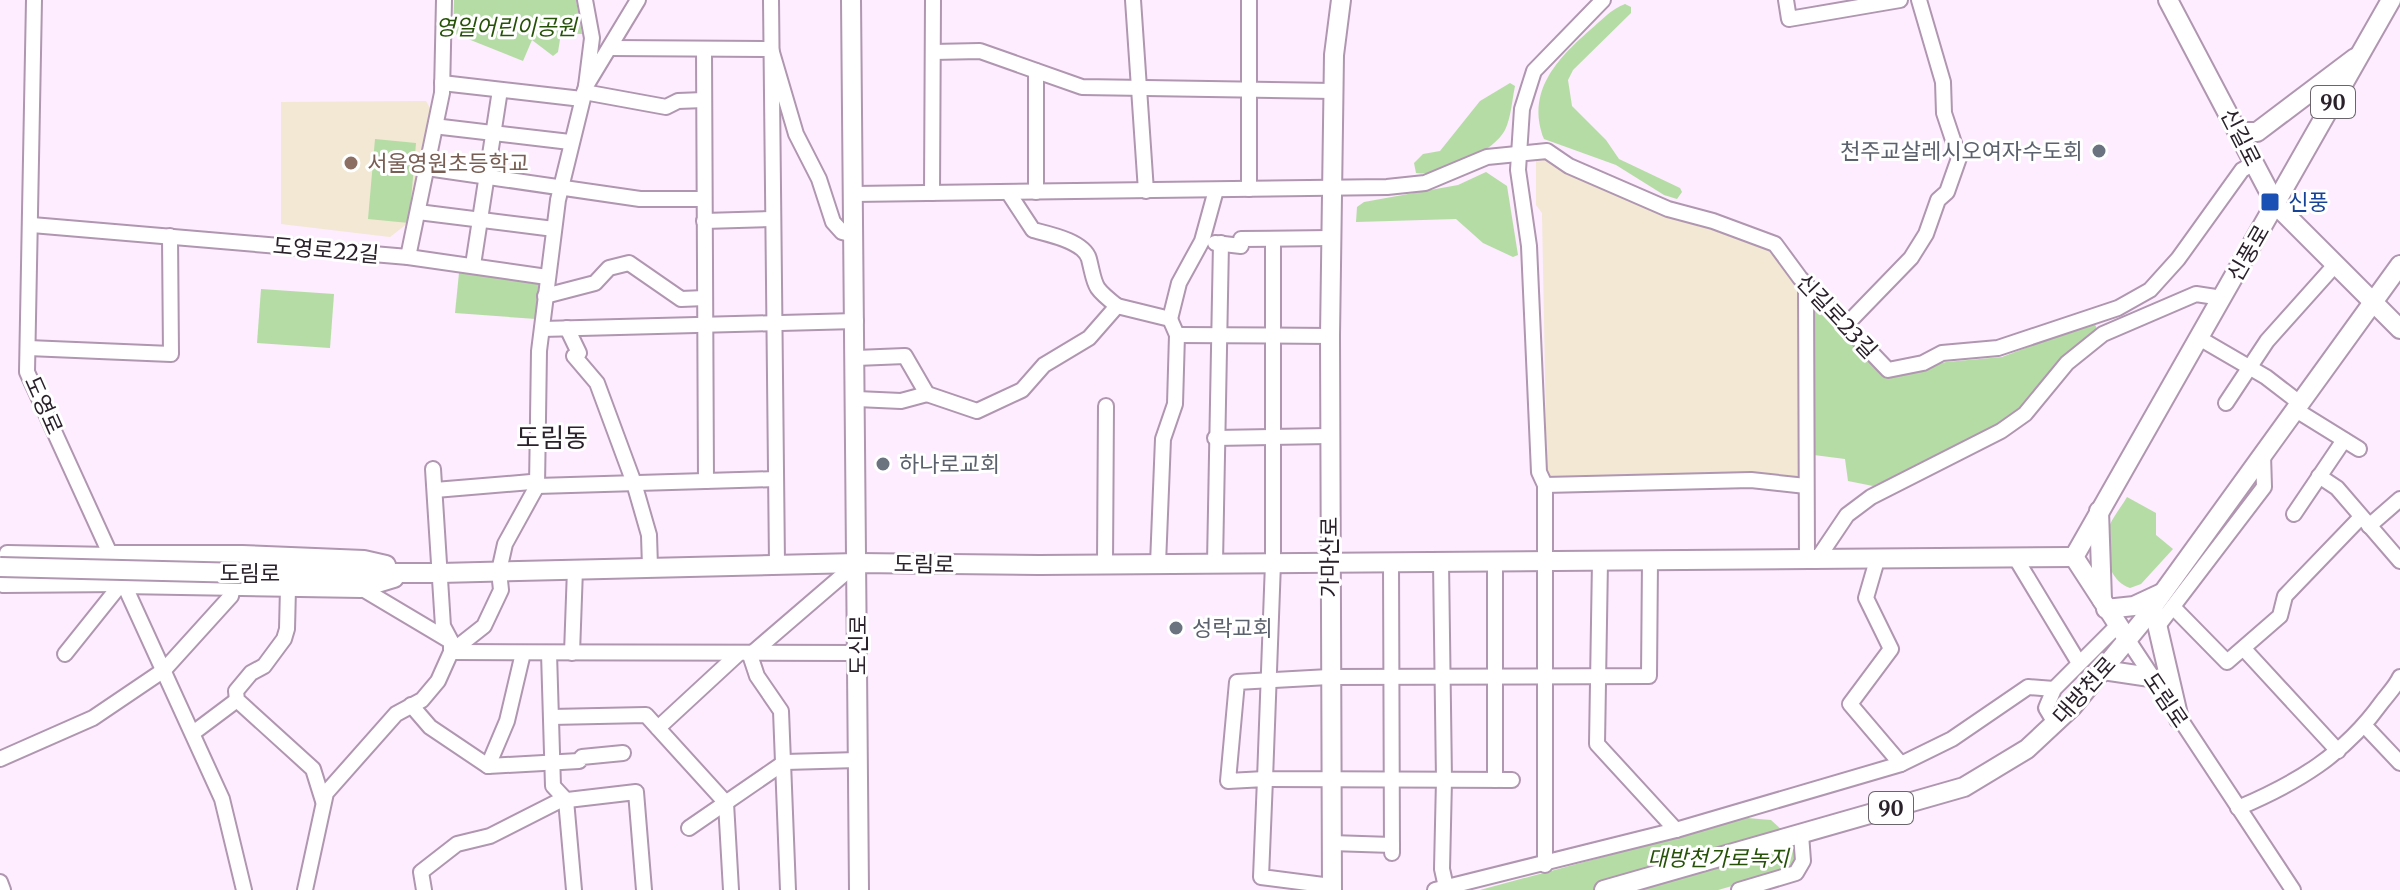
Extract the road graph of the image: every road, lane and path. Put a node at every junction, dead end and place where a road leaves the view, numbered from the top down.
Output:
1 (34, 0) edge
2 (444, 0) edge
3 (585, 0) edge
4 (638, 0) edge
5 (771, 0) edge
6 (851, 0) edge
7 (933, 0) edge
8 (1133, 0) edge
9 (1249, 0) edge
10 (1341, 0) edge
11 (1603, 0) edge
12 (1786, 0) edge
13 (1900, 0) edge
14 (1922, 0) edge
15 (1932, 0) edge
16 (2168, 0) edge
17 (2391, 0) edge
18 (610, 48) junction
19 (704, 49) junction
20 (771, 49) junction
21 (933, 52) junction
22 (2360, 54) junction
23 (1036, 71) junction
24 (442, 83) junction
25 (1140, 89) junction
26 (500, 90) junction
27 (1248, 90) junction
28 (1334, 91) junction
29 (584, 92) junction
30 (704, 100) junction
31 (442, 127) dead end
32 (2238, 132) junction
33 (493, 133) junction
34 (570, 142) junction
35 (1518, 155) junction
36 (2254, 163) junction
37 (427, 168) junction
38 (487, 175) junction
39 (561, 185) junction
40 (1332, 188) junction
41 (1249, 189) junction
42 (1216, 190) junction
43 (1146, 191) junction
44 (1008, 192) junction
45 (1036, 192) junction
46 (932, 193) junction
47 (854, 194) junction
48 (704, 199) junction
49 (2276, 205) junction
50 (418, 212) junction
51 (773, 219) junction
52 (480, 220) junction
53 (704, 221) junction
54 (32, 225) junction
55 (554, 229) junction
56 (854, 235) junction
57 (170, 236) junction
58 (1331, 238) junction
59 (1273, 239) junction
60 (1202, 241) junction
61 (1221, 243) junction
62 (408, 257) junction
63 (473, 265) junction
64 (2335, 265) junction
65 (2400, 265) edge
66 (547, 277) junction
67 (1806, 284) junction
68 (545, 296) junction
69 (705, 298) junction
70 (2222, 298) junction
71 (2372, 303) junction
72 (1117, 306) junction
73 (1170, 319) junction
74 (856, 321) junction
75 (774, 323) junction
76 (706, 325) junction
77 (1846, 325) junction
78 (567, 328) junction
79 (542, 329) junction
80 (2400, 329) edge
81 (1177, 335) junction
82 (1330, 336) junction
83 (1217, 337) junction
84 (1273, 337) junction
85 (2199, 338) junction
86 (28, 348) junction
87 (856, 358) junction
88 (2248, 367) junction
89 (927, 394) junction
90 (857, 399) junction
91 (2226, 403) dead end
92 (1106, 406) dead end
93 (2298, 407) junction
94 (1329, 436) junction
95 (1273, 437) junction
96 (1215, 438) junction
97 (2344, 440) junction
98 (2359, 449) dead end
99 (433, 469) dead end
100 (2319, 476) junction
101 (776, 479) junction
102 (706, 481) junction
103 (634, 483) junction
104 (1545, 485) junction
105 (537, 486) junction
106 (1806, 486) junction
107 (435, 490) junction
108 (2400, 499) edge
109 (2099, 511) junction
110 (2294, 514) dead end
111 (2365, 522) junction
112 (160, 552) junction
113 (112, 555) junction
114 (2015, 557) junction
115 (2074, 557) junction
116 (1877, 560) junction
117 (1600, 561) junction
118 (1650, 561) junction
119 (1811, 561) junction
120 (2400, 561) edge
121 (1391, 562) junction
122 (1441, 562) junction
123 (1495, 562) junction
124 (1544, 562) junction
125 (857, 563) junction
126 (1215, 563) junction
127 (1273, 563) junction
128 (1329, 563) junction
129 (777, 564) junction
130 (1105, 564) junction
131 (1158, 564) junction
132 (650, 567) junction
133 (575, 569) junction
134 (499, 571) junction
135 (416, 572) junction
136 (440, 573) junction
137 (239, 580) junction
138 (1, 581) edge
139 (121, 584) junction
140 (157, 585) junction
141 (288, 588) junction
142 (361, 588) junction
143 (2164, 602) junction
144 (2104, 606) junction
145 (2123, 633) junction
146 (451, 646) junction
147 (2244, 649) junction
148 (523, 653) junction
149 (549, 653) junction
150 (572, 653) junction
151 (858, 653) junction
152 (65, 654) dead end
153 (744, 655) junction
154 (2079, 663) junction
155 (164, 670) junction
156 (1329, 677) junction
157 (1545, 677) junction
158 (1598, 677) junction
159 (2400, 677) edge
160 (1391, 678) junction
161 (1443, 678) junction
162 (1493, 678) junction
163 (2109, 678) junction
164 (1269, 681) junction
165 (2153, 681) junction
166 (2054, 689) junction
167 (237, 700) junction
168 (411, 705) junction
169 (551, 717) junction
170 (2179, 719) junction
171 (2055, 723) junction
172 (2365, 726) junction
173 (658, 728) junction
174 (193, 733) junction
175 (2400, 744) edge
176 (2338, 751) junction
177 (623, 753) dead end
178 (0, 759) edge
179 (858, 760) junction
180 (2396, 760) edge
181 (785, 762) junction
182 (552, 763) junction
183 (1901, 764) junction
184 (488, 766) junction
185 (1265, 779) junction
186 (1330, 780) junction
187 (1392, 780) junction
188 (1444, 780) junction
189 (1495, 780) junction
190 (1512, 780) dead end
191 (566, 800) junction
192 (323, 801) junction
193 (726, 803) junction
194 (2238, 808) junction
195 (689, 828) dead end
196 (1676, 830) junction
197 (1801, 834) junction
198 (1331, 843) junction
199 (1545, 865) junction
200 (0, 882) edge
201 (1332, 888) edge
202 (1441, 889) edge
203 (3, 890) edge
204 (244, 890) edge
205 (305, 890) edge
206 (424, 890) edge
207 (574, 890) edge
208 (644, 890) edge
209 (731, 890) edge
210 (788, 890) edge
211 (859, 890) edge
212 (1604, 890) edge
213 (1739, 890) edge
214 (2293, 890) edge

1 - 54 street, 도영로
2 - 24 street, 도영로22길
3 - 29 street
4 - 18 street
5 - 20 street
6 - 47 main road, 도신로
7 - 21 street
8 - 25 street
9 - 27 street
10 - 28 main road, 가마산로
11 - 35 street
12 - 13 street
14 - 15 street
14 - 77 street
16 - 32 main road, 신길로
17 - 22 main road, 신풍로 / 90
18 - 19 street
18 - 29 street
19 - 20 street
19 - 30 street
20 - 51 street
20 - 56 street
21 - 23 street
21 - 46 street
22 - 32 main road
22 - 49 main road, 신풍로 / 90
23 - 25 street
23 - 45 street
24 - 26 street
24 - 37 street, 도영로22길
25 - 27 street
25 - 43 street
26 - 29 street
26 - 33 street
27 - 28 street
27 - 41 street
28 - 40 main road, 가마산로
29 - 30 street
29 - 34 street
30 - 48 street
31 - 33 street
32 - 36 main road, 신길로
33 - 34 street
33 - 38 street
34 - 39 street
35 - 40 street, 신길로23길
35 - 67 street, 신길로23길
35 - 104 street
36 - 49 main road, 신길로
36 - 77 street, 신길로23길
37 - 38 street
37 - 50 street, 도영로22길
38 - 39 street
38 - 52 street
39 - 48 street
39 - 55 street
40 - 41 street, 신길로23길
40 - 58 main road, 가마산로
41 - 42 street, 신길로23길
42 - 43 street, 신길로23길
42 - 60 street
43 - 45 street, 신길로23길
44 - 45 street, 신길로23길
44 - 46 street, 신길로23길
44 - 72 street
46 - 47 street, 신길로23길
47 - 56 main road, 도신로
48 - 53 street
49 - 64 main road, 신길로
49 - 70 main road, 신풍로 / 90
50 - 52 street
50 - 62 street, 도영로22길
51 - 53 street
51 - 75 street
52 - 55 street
52 - 63 street
53 - 69 street
54 - 57 street, 도영로22길
54 - 86 street, 도영로
55 - 66 street
56 - 74 main road, 도신로
57 - 62 street, 도영로22길
57 - 86 street
58 - 59 street
58 - 82 main road, 가마산로
59 - 61 street
59 - 84 street
60 - 61 street
60 - 73 street
61 - 83 street
62 - 63 street
63 - 66 street
64 - 71 main road, 신길로
64 - 88 street
65 - 71 main road, 대방천로
66 - 68 street
67 - 77 street, 신길로23길
67 - 106 street
68 - 69 street
68 - 79 street
69 - 76 street
70 - 85 main road, 신풍로 / 90
70 - 119 street, 신풍로
71 - 80 main road, 신길로
71 - 93 main road, 대방천로
72 - 73 street
72 - 89 street
73 - 81 street
74 - 75 street
74 - 87 main road, 도신로
75 - 76 street
75 - 101 street
76 - 78 street
76 - 102 street
78 - 79 street
78 - 103 street
79 - 105 street
81 - 83 street
81 - 131 street
82 - 84 street
82 - 94 main road, 가마산로
83 - 84 street
83 - 96 street
84 - 95 street
85 - 88 street
85 - 109 main road, 신풍로 / 90
86 - 113 street, 도영로
87 - 89 street
87 - 90 main road, 도신로
88 - 91 street
88 - 93 street
89 - 90 street
90 - 125 main road, 도신로
92 - 130 street
93 - 97 street
93 - 143 main road, 대방천로
94 - 95 street
94 - 128 main road, 가마산로
95 - 96 street
95 - 127 street
96 - 126 street
97 - 98 street
97 - 100 street
99 - 107 street
100 - 110 street
100 - 111 street
101 - 102 street
101 - 129 street
102 - 103 street
103 - 105 street
103 - 132 street
104 - 106 street
104 - 124 street
105 - 107 street
105 - 134 street
106 - 119 street
107 - 136 street
108 - 111 street
109 - 115 main road, 신풍로 / 90
109 - 144 main road
111 - 120 street
111 - 147 street
112 - 113 main road
112 - 135 main road
112 - 140 main road
113 - 138 street
113 - 139 street, 도영로
114 - 115 main road, 도림로
114 - 116 main road, 도림로
114 - 154 street
115 - 144 main road, 도림로
116 - 119 main road, 도림로
116 - 183 street
117 - 118 main road, 도림로
117 - 124 main road, 도림로
117 - 158 street
118 - 119 main road, 도림로
118 - 158 street
121 - 122 main road, 도림로
121 - 128 main road, 도림로
121 - 160 street
122 - 123 main road, 도림로
122 - 161 street
123 - 124 main road, 도림로
123 - 162 street
124 - 157 street
125 - 129 main road, 도림로
125 - 130 main road, 도림로
125 - 151 main road, 도신로
125 - 153 street
126 - 127 main road, 도림로
126 - 131 main road, 도림로
127 - 128 main road, 도림로
127 - 164 street
128 - 156 main road, 가마산로
129 - 132 main road, 도림로
130 - 131 main road, 도림로
132 - 133 main road, 도림로
133 - 134 main road, 도림로
133 - 150 street
134 - 136 main road, 도림로
134 - 146 street
135 - 136 main road, 도림로
135 - 137 main road, 도림로
135 - 142 main road
136 - 146 street
137 - 138 main road, 도림로, bridge
137 - 140 main road
137 - 141 main road
137 - 155 street
138 - 139 street
139 - 140 main road
139 - 152 street
139 - 155 street, 도영로
141 - 142 main road
141 - 167 street
142 - 146 street
143 - 144 main road
143 - 145 main road, 대방천로
143 - 147 street
143 - 170 main road
144 - 145 main road, 도림로
145 - 154 street
145 - 163 main road, 대방천로 / 90
145 - 165 street, 도림로
146 - 148 street
146 - 168 street
147 - 176 street
148 - 149 street
148 - 184 street
149 - 150 street
149 - 169 street
150 - 153 street
151 - 153 street
151 - 179 main road, 도신로
153 - 173 street
153 - 181 street
154 - 166 street
155 - 174 street, 도영로
155 - 178 street
156 - 160 street
156 - 164 street
156 - 186 main road, 가마산로
157 - 158 street
157 - 162 street
157 - 199 street
158 - 196 street
159 - 172 street
160 - 161 street
160 - 187 street
161 - 162 street
161 - 188 street
162 - 189 street
163 - 165 main road
163 - 171 main road, 대방천로 / 90
164 - 185 street
164 - 185 street
165 - 170 street, 도림로
166 - 171 street
166 - 183 street
167 - 174 street
167 - 192 street
168 - 184 street
168 - 192 street
169 - 173 street
169 - 182 street
170 - 194 street, 도림로
171 - 197 main road, 대방천로 / 90
172 - 176 street
172 - 180 street
173 - 193 street
174 - 204 street, 도영로
175 - 180 street
176 - 194 street
177 - 182 street
179 - 181 street
179 - 211 main road, 도신로
181 - 193 street
181 - 210 street
182 - 184 street
182 - 191 street
183 - 196 street
185 - 186 street
185 - 201 street
186 - 187 street
186 - 198 main road, 가마산로
187 - 188 street
187 - 198 street
188 - 189 street
188 - 202 street
189 - 190 street
191 - 206 street
191 - 207 street
191 - 208 street
192 - 205 street
193 - 195 street
193 - 209 street
194 - 214 street, 도림로
196 - 199 street
197 - 212 main road, 대방천로 / 90
197 - 213 street
198 - 201 main road, 가마산로
199 - 202 street
200 - 203 street

